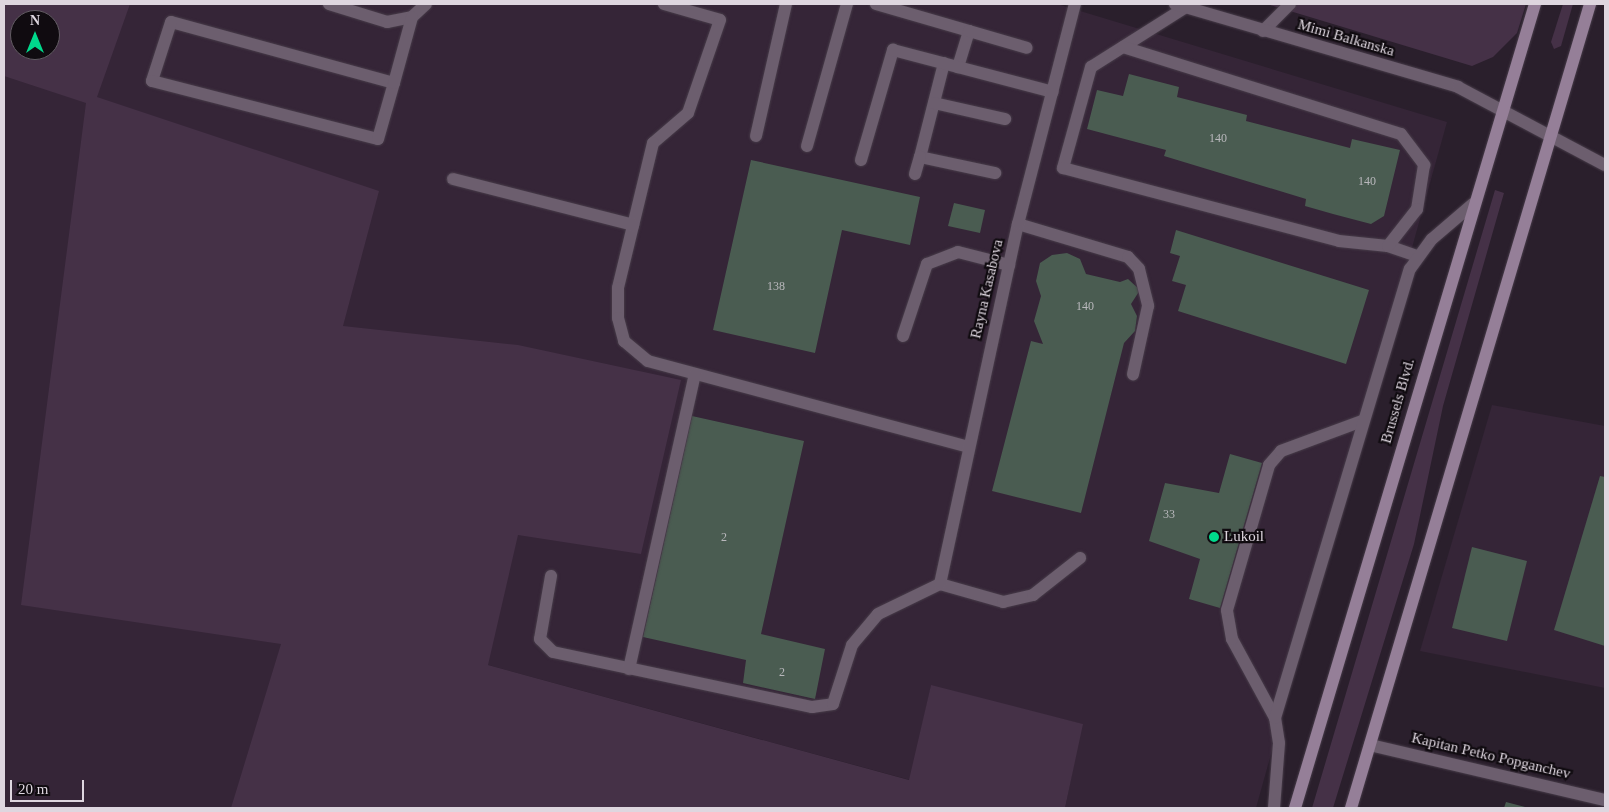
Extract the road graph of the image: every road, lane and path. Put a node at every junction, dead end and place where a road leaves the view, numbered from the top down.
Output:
1 (329, 4) edge
2 (426, 4) edge
3 (664, 4) edge
4 (786, 4) edge
5 (847, 4) edge
6 (876, 4) edge
7 (1075, 4) edge
8 (1290, 4) edge
9 (1535, 4) edge
10 (1590, 4) edge
11 (1180, 6) edge
12 (412, 17) junction
13 (969, 31) junction
14 (1263, 31) junction
15 (1123, 47) junction
16 (1027, 48) dead end
17 (944, 63) junction
18 (958, 67) junction
19 (394, 83) junction
20 (1052, 92) junction
21 (934, 103) junction
22 (1504, 112) junction
23 (1006, 119) dead end
24 (756, 136) dead end
25 (1551, 137) junction
26 (808, 146) dead end
27 (920, 157) junction
28 (861, 160) dead end
29 (1605, 165) edge
30 (995, 173) dead end
31 (915, 174) dead end
32 (453, 179) dead end
33 (1473, 204) junction
34 (1018, 224) junction
35 (633, 225) junction
36 (1388, 246) junction
37 (1417, 256) junction
38 (1009, 265) junction
39 (903, 336) dead end
40 (694, 374) junction
41 (1133, 374) dead end
42 (1362, 421) junction
43 (968, 447) junction
44 (1080, 558) dead end
45 (551, 576) dead end
46 (940, 584) junction
47 (629, 670) junction
48 (1275, 718) junction
49 (1370, 745) junction
50 (1605, 800) edge
51 (1274, 808) edge
52 (1295, 808) edge
53 (1351, 808) edge

1 - 12 street
2 - 12 street
3 - 35 street
4 - 24 street
5 - 26 street
6 - 13 street
7 - 20 street, Rayna Kasabova
8 - 14 street
9 - 22 main road, Brussels Blvd.
10 - 25 main road
11 - 14 street, Mimi Balkanska
11 - 15 street
12 - 19 street
13 - 16 street
13 - 18 street
14 - 22 street, Mimi Balkanska
15 - 36 street
15 - 36 street
17 - 18 street
17 - 21 street
17 - 28 street
18 - 20 street
19 - 19 street
20 - 34 street, Rayna Kasabova
21 - 23 street
21 - 27 street
22 - 25 street, Mimi Balkanska
22 - 33 main road, Brussels Blvd.
25 - 29 street, Mimi Balkanska
25 - 49 main road
27 - 30 street
27 - 31 street
32 - 35 street
33 - 37 street
33 - 52 main road, Brussels Blvd.
34 - 38 street, Rayna Kasabova
34 - 41 street
35 - 40 street
36 - 37 street
37 - 42 street
38 - 39 street
38 - 43 street, Rayna Kasabova
40 - 43 street
40 - 47 street
42 - 48 street
42 - 48 street
43 - 46 street, Rayna Kasabova
44 - 46 street
45 - 47 street
46 - 47 street
48 - 51 street
49 - 50 street, Kapitan Petko Popganchev
49 - 53 main road

